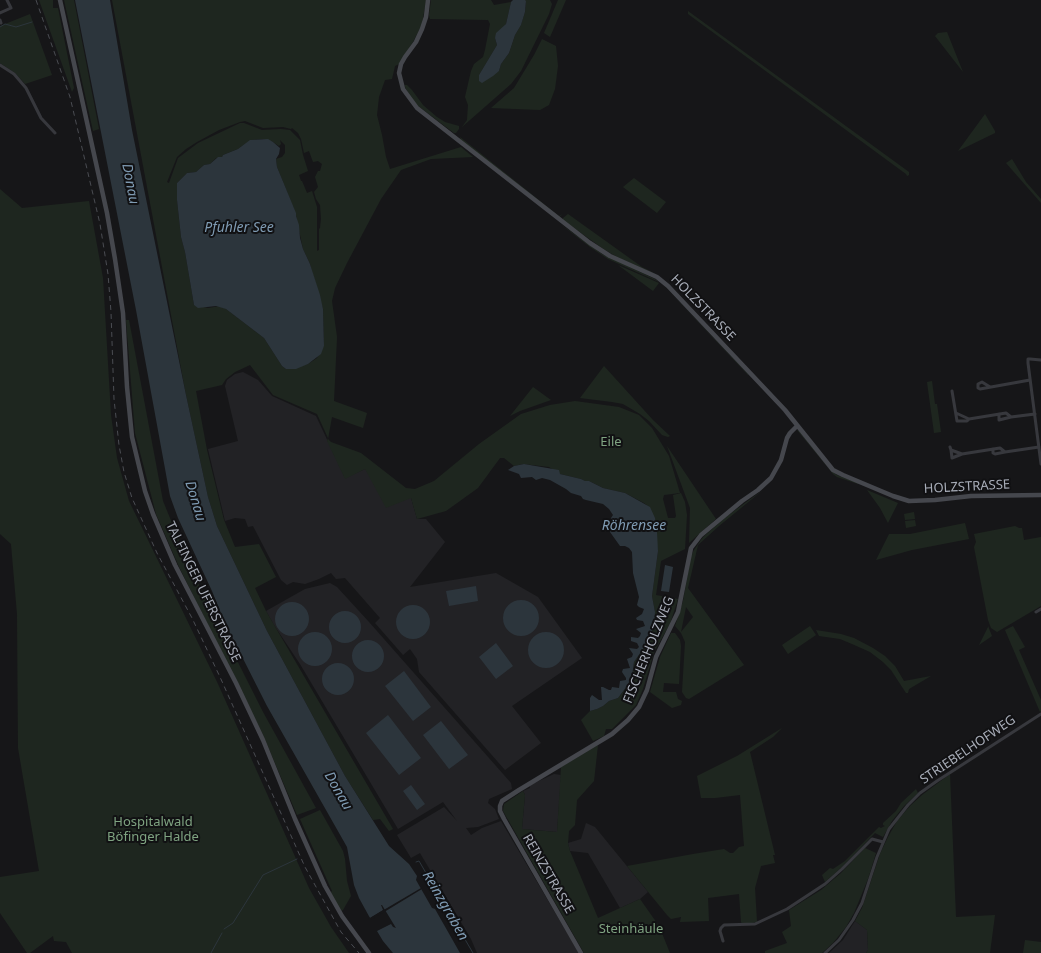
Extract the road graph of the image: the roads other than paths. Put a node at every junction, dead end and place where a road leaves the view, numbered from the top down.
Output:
1 (7, 0) edge
2 (60, 0) edge
3 (428, 0) edge
4 (0, 13) edge
5 (0, 65) edge
6 (55, 133) dead end
7 (1041, 360) edge
8 (1030, 380) junction
9 (990, 387) dead end
10 (952, 391) dead end
11 (956, 413) junction
12 (1035, 414) junction
13 (969, 419) junction
14 (797, 426) junction
15 (1039, 447) junction
16 (962, 454) junction
17 (1041, 464) edge
18 (1041, 495) edge
19 (1041, 610) edge
20 (1036, 612) dead end
21 (1041, 714) edge
22 (500, 806) joint
23 (883, 842) junction
24 (723, 941) dead end
25 (369, 953) edge
26 (581, 953) edge
27 (825, 953) edge

1 - 4 street
2 - 25 street, TALFINGER UFERSTRASSE
3 - 14 street, HOLZSTRASSE
5 - 6 street
7 - 8 street
8 - 9 street
8 - 12 street
10 - 11 street
11 - 13 street
11 - 13 street
12 - 13 street
12 - 15 street
14 - 18 street, HOLZSTRASSE
14 - 22 street, FISCHERHOLZWEG
15 - 16 street
15 - 17 street
16 - 16 street
19 - 20 street
21 - 23 street, STRIEBELHOFWEG
22 - 26 street, REINZSTRASSE
23 - 24 street
23 - 27 street

